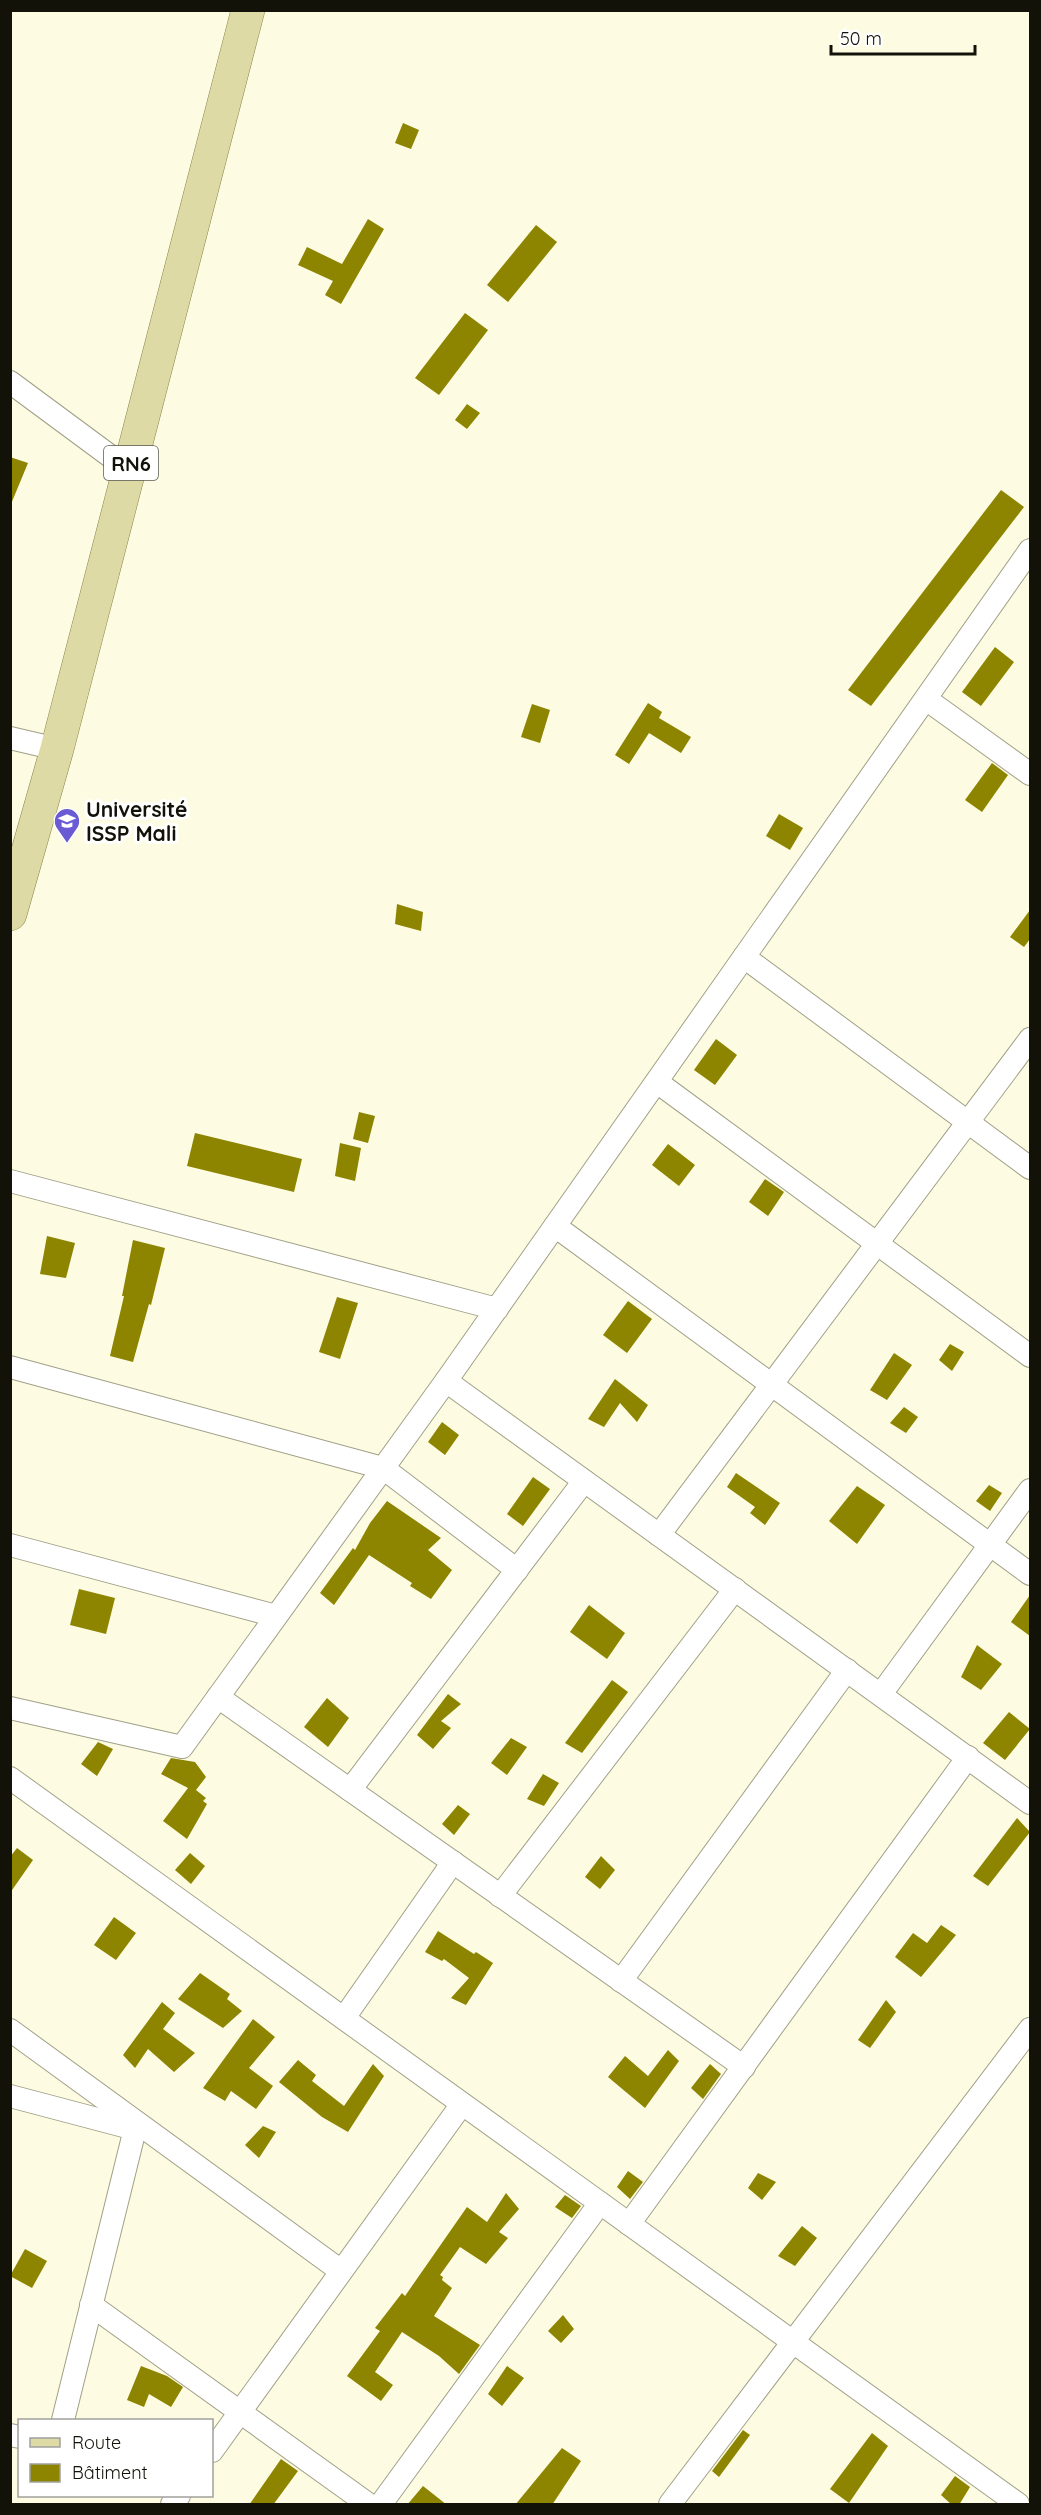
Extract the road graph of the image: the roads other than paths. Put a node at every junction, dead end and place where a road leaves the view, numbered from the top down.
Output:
1 (248, 10) edge
2 (10, 382) edge
3 (129, 470) junction
4 (1030, 550) edge
5 (926, 699) junction
6 (10, 738) edge
7 (57, 749) junction
8 (1030, 774) edge
9 (10, 914) edge
10 (744, 957) junction
11 (1030, 1039) edge
12 (657, 1082) junction
13 (969, 1122) junction
14 (1030, 1168) edge
15 (10, 1181) edge
16 (555, 1226) junction
17 (877, 1244) junction
18 (497, 1309) junction
19 (1030, 1356) edge
20 (10, 1367) edge
21 (446, 1381) junction
22 (772, 1385) junction
23 (383, 1468) junction
24 (584, 1481) junction
25 (1030, 1490) edge
26 (659, 1535) junction
27 (10, 1545) edge
28 (990, 1545) junction
29 (517, 1570) junction
30 (1030, 1574) edge
31 (735, 1589) junction
32 (276, 1616) junction
33 (847, 1670) junction
34 (880, 1694) junction
35 (218, 1697) junction
36 (10, 1708) edge
37 (968, 1757) junction
38 (10, 1778) edge
39 (350, 1790) junction
40 (1030, 1803) edge
41 (453, 1862) junction
42 (500, 1896) junction
43 (621, 1981) junction
44 (344, 2018) junction
45 (10, 2030) edge
46 (1030, 2030) edge
47 (744, 2067) junction
48 (10, 2096) edge
49 (462, 2104) junction
50 (600, 2203) junction
51 (630, 2224) junction
52 (341, 2271) junction
53 (92, 2305) junction
54 (793, 2343) junction
55 (240, 2412) junction
56 (64, 2419) edge
57 (213, 2450) edge
58 (368, 2505) edge
59 (381, 2505) edge
60 (670, 2505) edge
61 (1018, 2505) edge

1 - 3 main road, RN6
2 - 3 street
3 - 7 main road, RN6
4 - 5 street
5 - 8 street
5 - 10 street
6 - 7 street
7 - 9 main road, RN6
10 - 12 street
10 - 13 street
11 - 13 street
12 - 16 street
12 - 17 street
13 - 14 street
13 - 17 street
15 - 18 street
16 - 18 street
16 - 22 street
17 - 19 street
17 - 22 street
18 - 21 street
20 - 23 street
21 - 23 street
21 - 24 street
22 - 26 street
22 - 28 street
23 - 29 street
23 - 32 street
24 - 26 street
24 - 29 street
25 - 28 street
26 - 31 street
27 - 32 street
28 - 30 street
28 - 34 street
29 - 39 street
31 - 33 street
31 - 42 street
32 - 35 street
33 - 34 street
33 - 43 street
34 - 37 street
35 - 36 street
35 - 39 street
37 - 40 street
37 - 47 street
38 - 44 street
39 - 41 street
41 - 42 street
41 - 44 street
42 - 43 street
43 - 47 street
44 - 49 street
45 - 52 street
46 - 54 street
47 - 51 street
48 - 53 street
49 - 50 street
49 - 52 street
50 - 51 street
50 - 59 street
51 - 54 street
52 - 55 street
53 - 55 street
53 - 56 street
54 - 60 street
54 - 61 street
55 - 57 street
55 - 58 street

